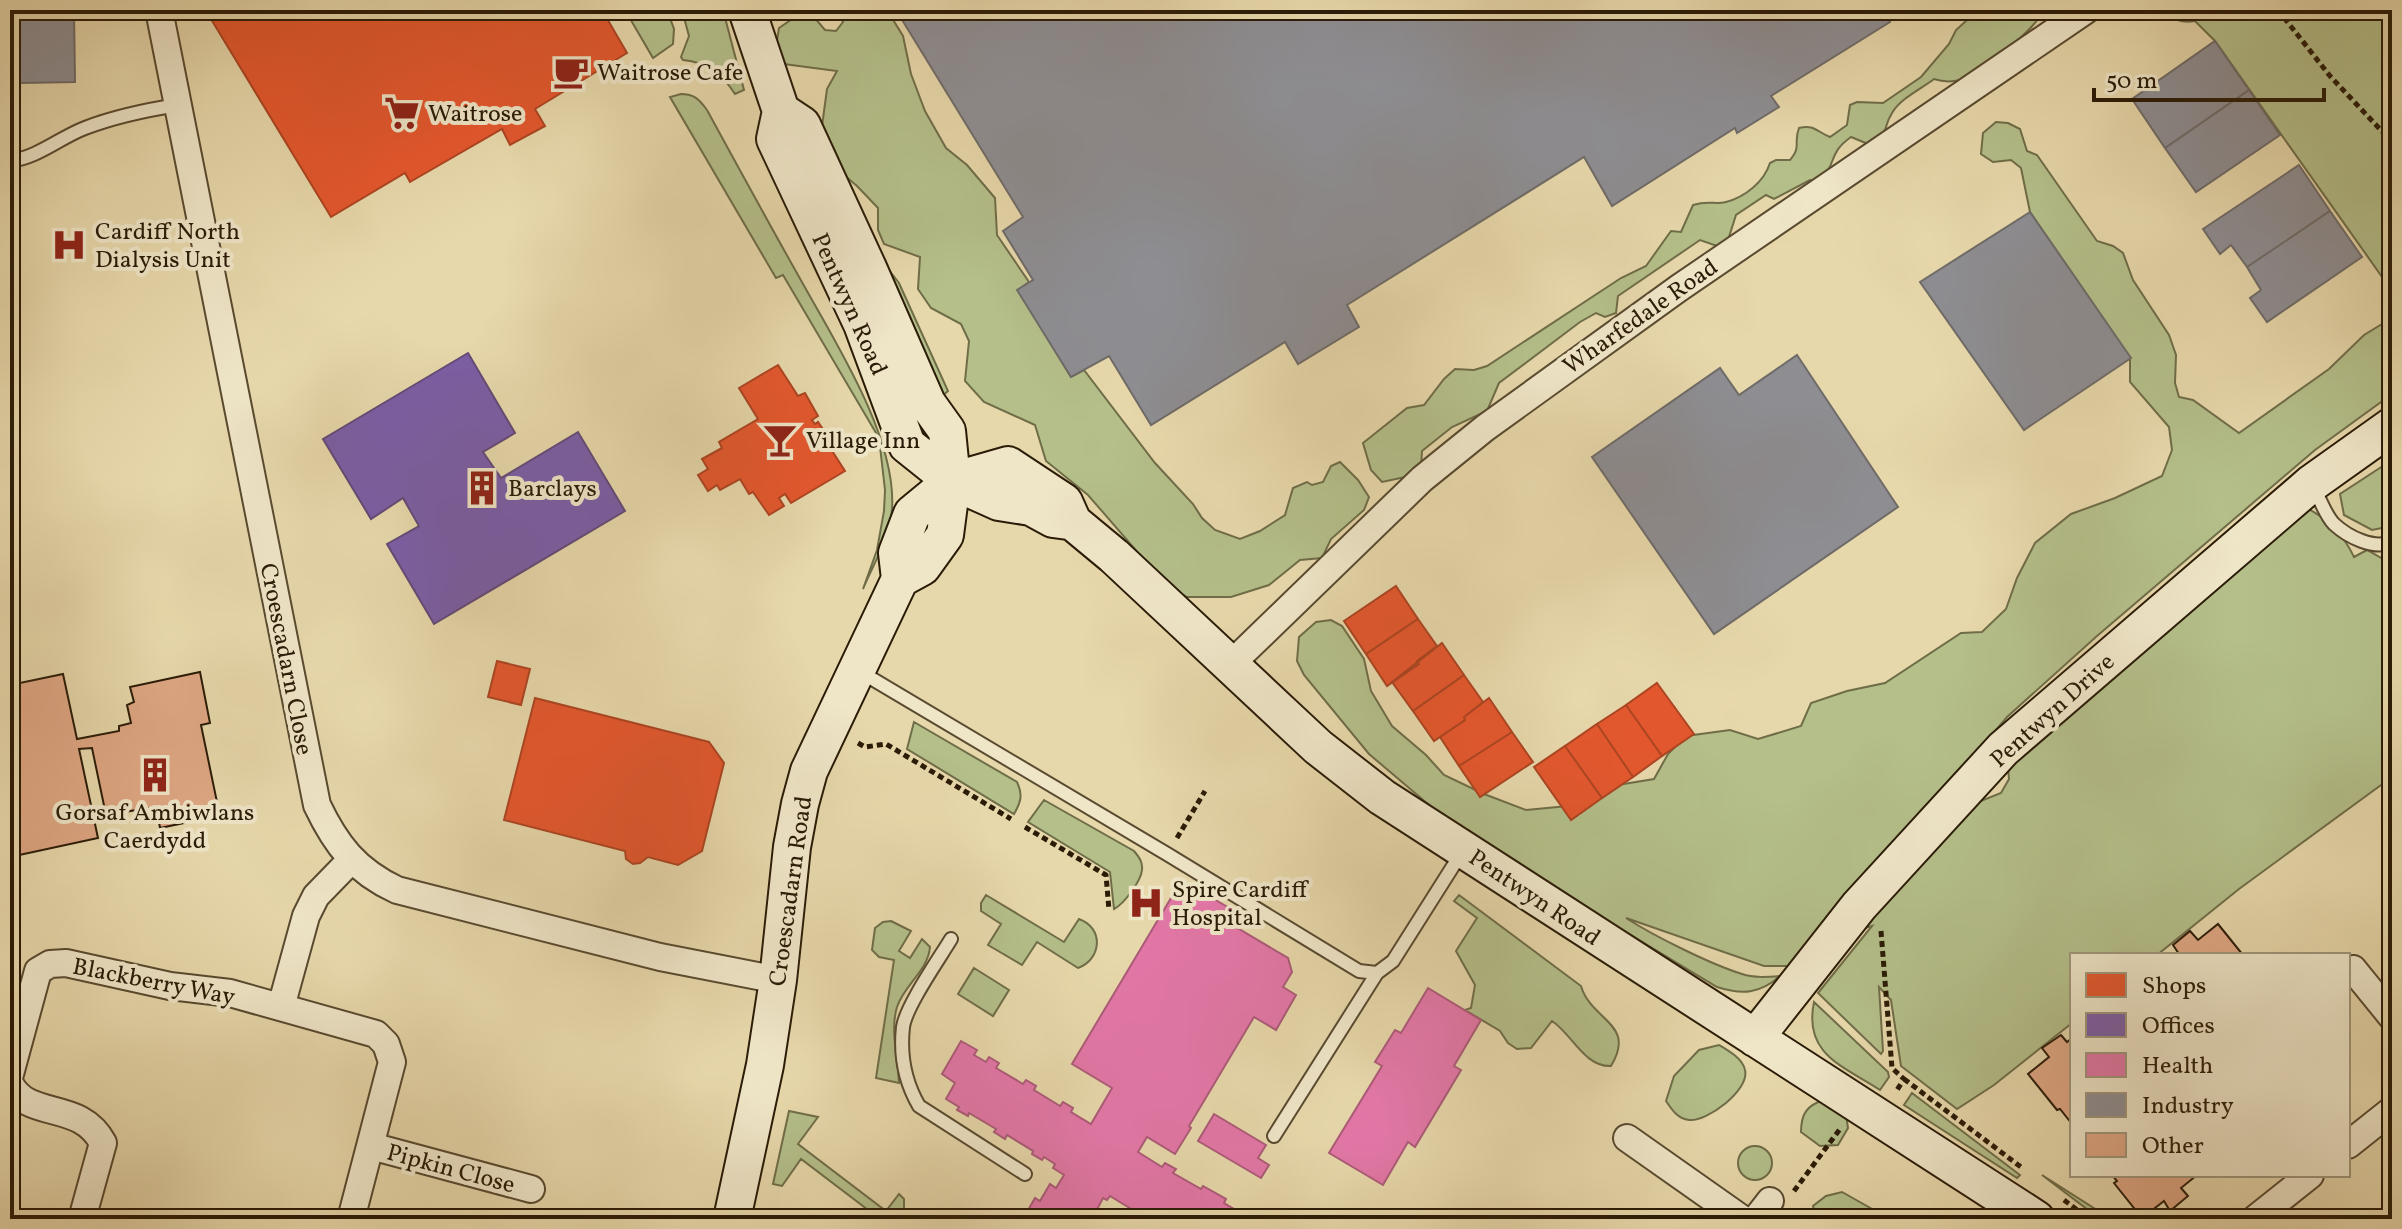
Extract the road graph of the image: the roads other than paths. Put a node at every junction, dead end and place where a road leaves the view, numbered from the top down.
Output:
1 (159, 10) edge
2 (747, 10) edge
3 (2086, 10) edge
4 (178, 105) junction
5 (10, 161) edge
6 (2392, 426) edge
7 (952, 481) junction
8 (2312, 483) junction
9 (2392, 542) edge
10 (1229, 666) junction
11 (857, 670) junction
12 (1464, 850) junction
13 (352, 859) junction
14 (951, 939) dead end
15 (2353, 969) dead end
16 (1377, 973) junction
17 (778, 980) junction
18 (281, 1007) junction
19 (2392, 1017) edge
20 (1755, 1038) junction
21 (10, 1074) edge
22 (10, 1084) edge
23 (2392, 1110) edge
24 (1274, 1136) dead end
25 (1627, 1138) dead end
26 (2350, 1143) edge
27 (371, 1146) junction
28 (1025, 1174) dead end
29 (2308, 1177) edge
30 (531, 1189) dead end
31 (2046, 1206) edge
32 (82, 1219) edge
33 (351, 1219) edge
34 (732, 1219) edge
35 (1742, 1219) edge
36 (2255, 1219) edge

1 - 4 street, Croescadarn Close
2 - 7 street, Pentwyn Road
3 - 10 street, Wharfedale Road
4 - 5 lane
4 - 13 street, Croescadarn Close
6 - 8 street, Pentwyn Drive
7 - 10 street, Pentwyn Road
7 - 11 street, Croescadarn Road
8 - 9 lane
8 - 20 street, Pentwyn Drive
10 - 12 street, Pentwyn Road
11 - 16 lane
11 - 17 street, Croescadarn Road
12 - 16 lane
12 - 20 street, Pentwyn Road
13 - 17 street, Croescadarn Close
13 - 18 street
14 - 28 lane
15 - 19 street
16 - 24 lane
17 - 34 street, Croescadarn Road
18 - 21 street, Blackberry Way
18 - 27 street, Blackberry Way
20 - 31 street, Pentwyn Road
22 - 32 street
23 - 26 street
25 - 35 street
27 - 30 street, Pipkin Close
27 - 33 street, Blackberry Way
29 - 36 street

